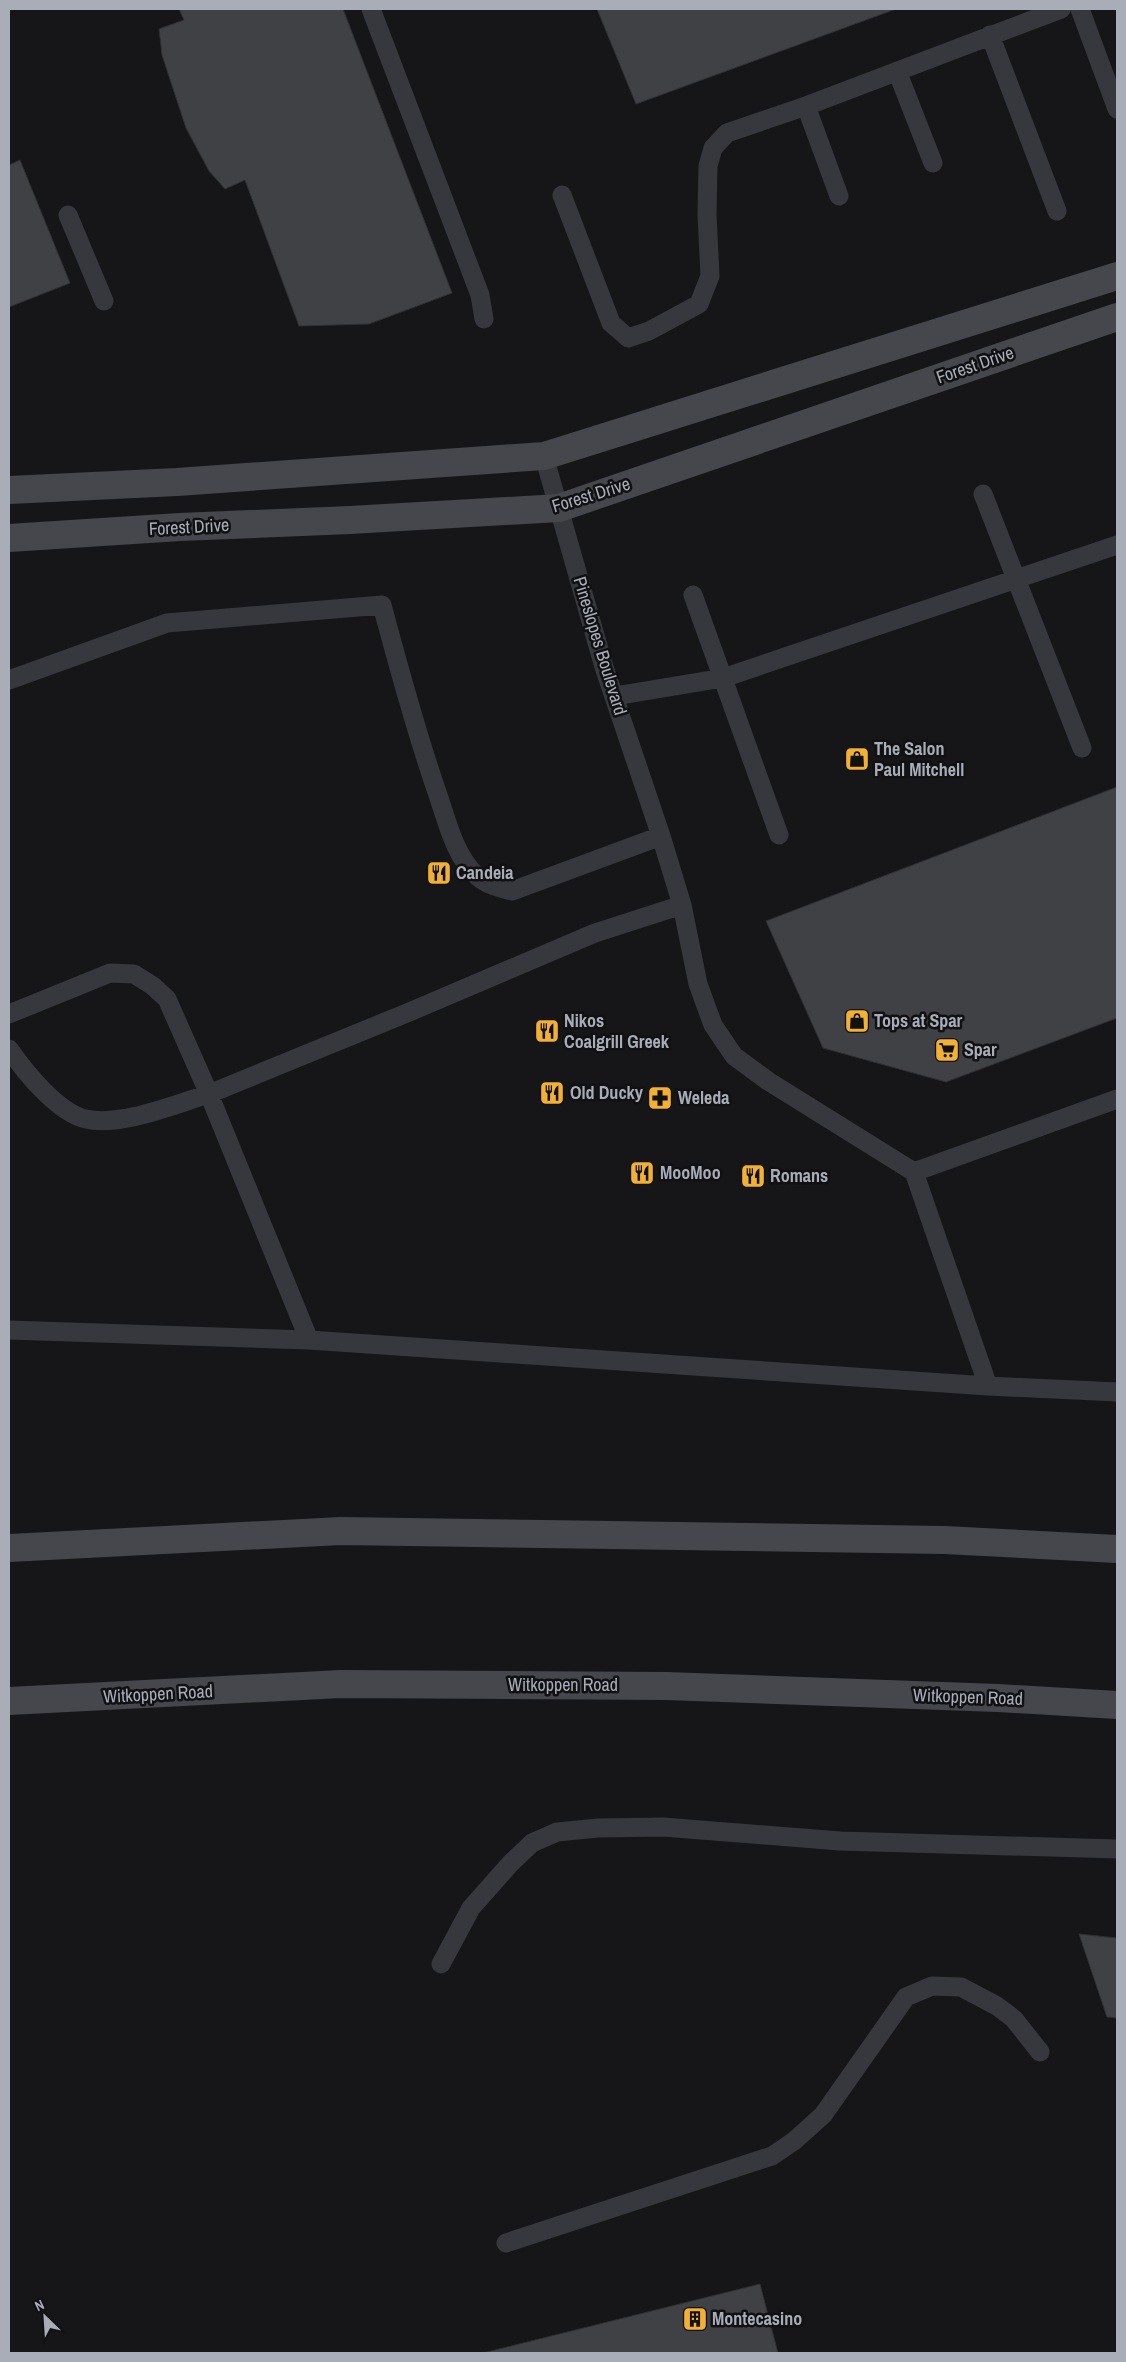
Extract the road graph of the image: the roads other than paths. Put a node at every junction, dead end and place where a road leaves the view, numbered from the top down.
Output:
1 (371, 9) edge
2 (1061, 9) edge
3 (1080, 9) edge
4 (990, 35) junction
5 (897, 71) junction
6 (806, 106) junction
7 (1117, 109) edge
8 (933, 163) dead end
9 (562, 195) dead end
10 (840, 196) dead end
11 (1057, 211) dead end
12 (68, 215) dead end
13 (1117, 276) edge
14 (104, 301) dead end
15 (1117, 317) edge
16 (484, 319) dead end
17 (544, 456) junction
18 (9, 490) edge
19 (983, 494) dead end
20 (559, 508) junction
21 (9, 538) edge
22 (1117, 545) edge
23 (1016, 580) junction
24 (693, 595) dead end
25 (723, 678) junction
26 (9, 680) edge
27 (615, 696) junction
28 (1082, 748) dead end
29 (779, 835) dead end
30 (661, 836) junction
31 (682, 905) junction
32 (9, 1014) edge
33 (9, 1049) edge
34 (209, 1094) junction
35 (1117, 1099) edge
36 (914, 1172) junction
37 (9, 1330) edge
38 (309, 1340) junction
39 (988, 1386) junction
40 (1117, 1392) edge
41 (9, 1548) edge
42 (1117, 1549) edge
43 (9, 1702) edge
44 (1117, 1705) edge
45 (1117, 1849) edge
46 (441, 1964) dead end
47 (1040, 2052) dead end
48 (506, 2243) dead end

1 - 16 lane
2 - 4 lane
3 - 7 lane
4 - 5 lane
4 - 11 lane
5 - 6 lane
5 - 8 lane
6 - 9 lane
6 - 10 lane
12 - 14 lane
13 - 17 street
15 - 20 street, Forest Drive
17 - 18 street
17 - 20 lane, Pineslopes Boulevard
19 - 23 lane
20 - 21 street, Forest Drive
20 - 27 lane, Pineslopes Boulevard
22 - 23 lane
23 - 25 lane
23 - 28 lane
24 - 25 lane
25 - 27 lane
25 - 29 lane
26 - 30 lane
27 - 30 lane, Pineslopes Boulevard
30 - 31 lane, Pineslopes Boulevard
31 - 34 lane
31 - 36 lane, Pineslopes Boulevard
32 - 34 lane
33 - 34 lane
34 - 38 lane
35 - 36 lane
36 - 39 lane
37 - 38 lane
38 - 39 lane
39 - 40 lane
41 - 42 street
43 - 44 street, Witkoppen Road
45 - 46 lane
47 - 48 lane

